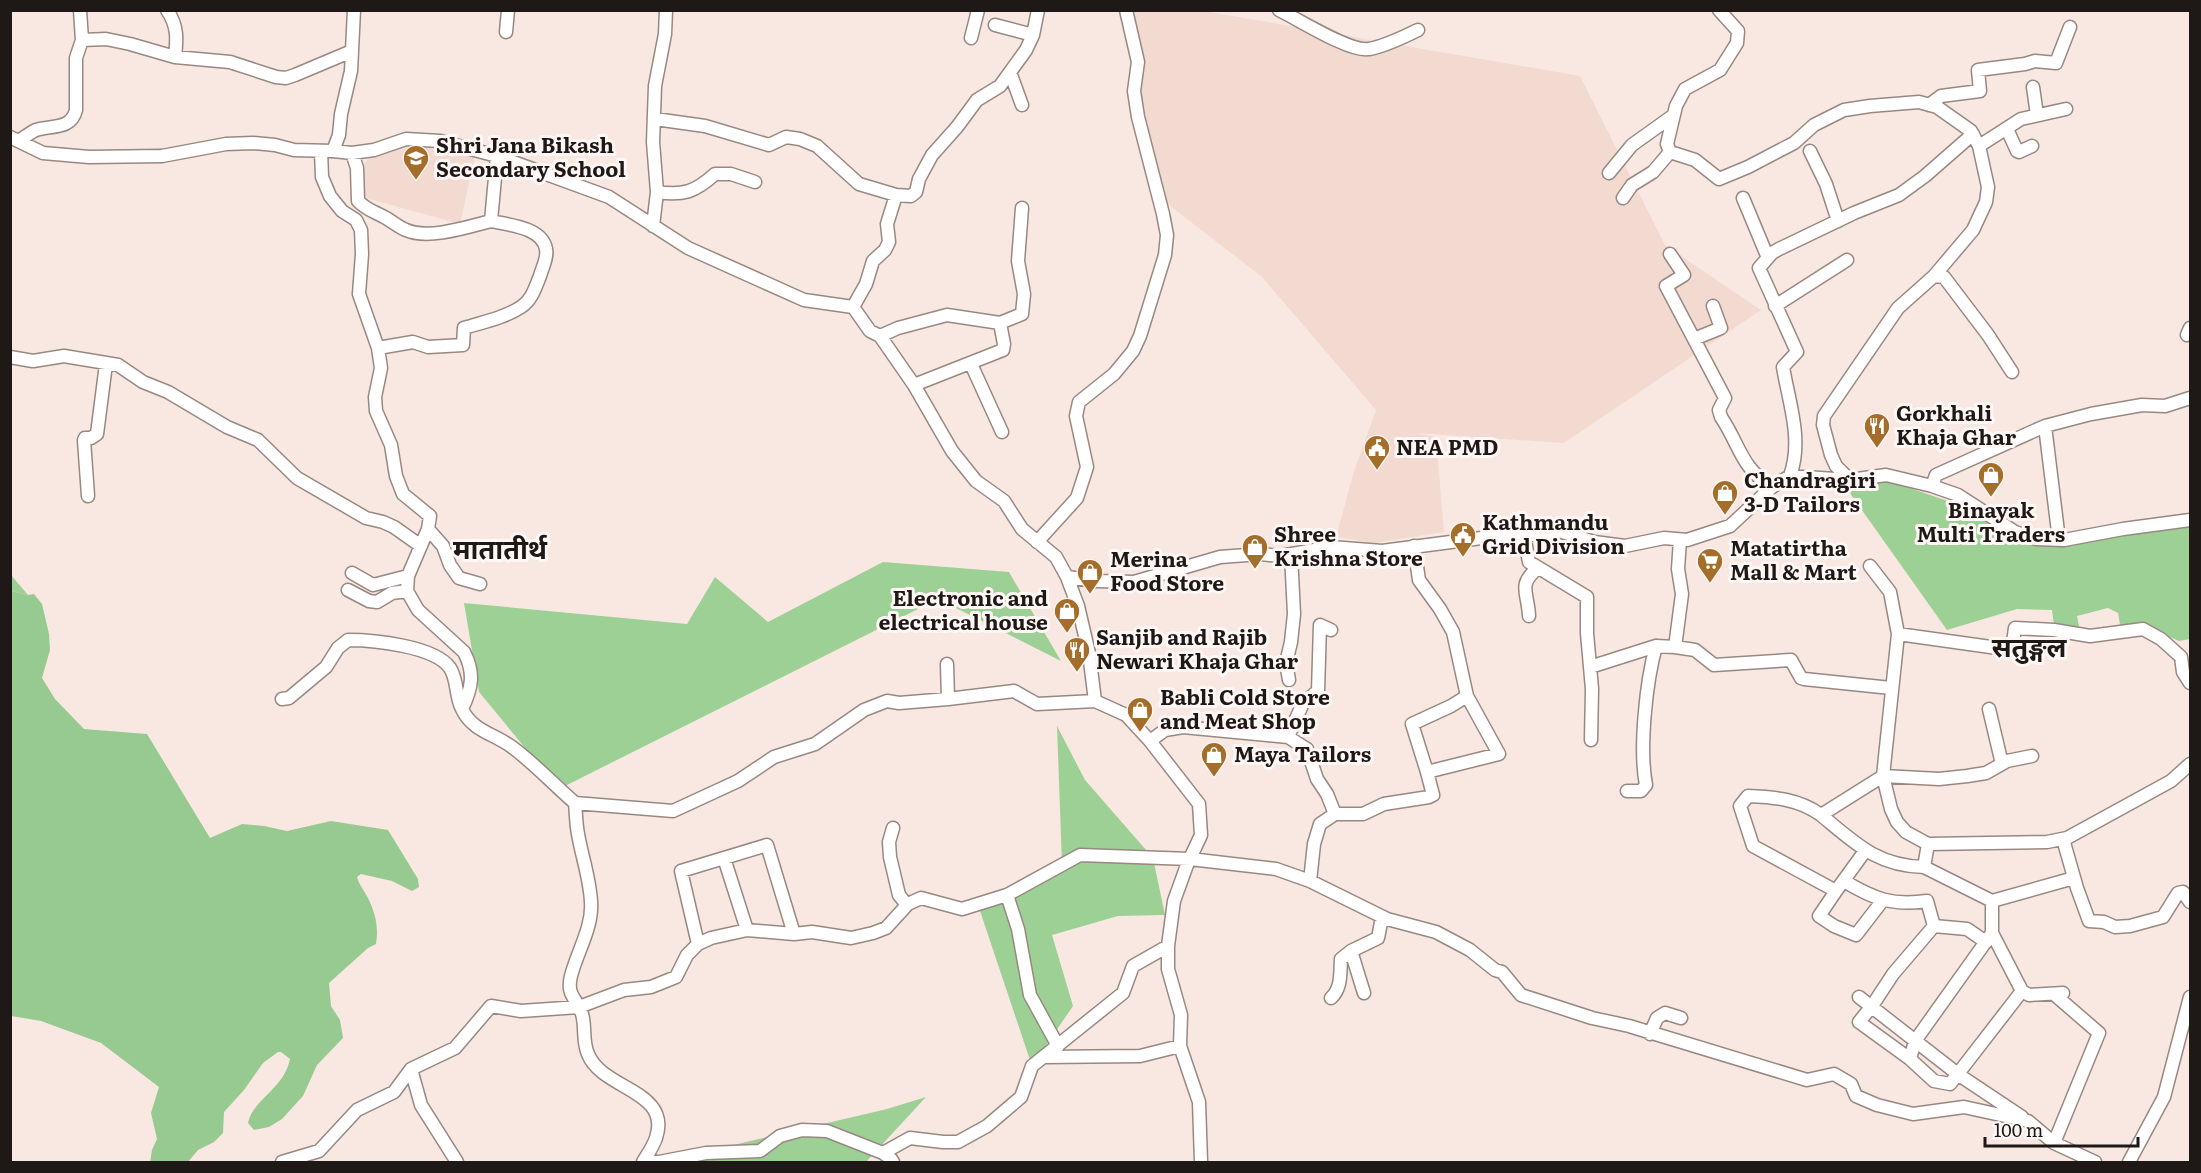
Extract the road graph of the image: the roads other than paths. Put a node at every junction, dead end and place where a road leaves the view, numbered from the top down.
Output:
1 (80, 10) edge
2 (167, 10) edge
3 (354, 10) edge
4 (508, 10) edge
5 (666, 10) edge
6 (978, 10) edge
7 (1038, 10) edge
8 (1126, 10) edge
9 (1278, 10) edge
10 (1719, 10) edge
11 (995, 25) dead end
12 (2070, 27) dead end
13 (1418, 30) dead end
14 (506, 32) dead end
15 (1033, 35) junction
16 (971, 38) dead end
17 (82, 40) junction
18 (352, 51) junction
19 (175, 57) junction
20 (1010, 72) junction
21 (2033, 87) dead end
22 (1022, 105) dead end
23 (1929, 105) junction
24 (2066, 109) dead end
25 (1674, 115) junction
26 (2037, 115) junction
27 (655, 119) junction
28 (2007, 129) junction
29 (1972, 134) junction
30 (18, 140) edge
31 (1979, 146) junction
32 (2032, 146) dead end
33 (327, 151) junction
34 (1810, 151) dead end
35 (1670, 152) junction
36 (352, 153) junction
37 (497, 156) junction
38 (1609, 173) dead end
39 (755, 182) dead end
40 (657, 192) junction
41 (896, 195) junction
42 (1623, 198) dead end
43 (1743, 198) dead end
44 (1022, 208) dead end
45 (1838, 220) junction
46 (491, 221) junction
47 (653, 226) junction
48 (1670, 254) dead end
49 (1768, 258) junction
50 (1847, 260) dead end
51 (1934, 276) junction
52 (1713, 306) dead end
53 (1775, 306) junction
54 (853, 307) junction
55 (1000, 323) junction
56 (880, 336) junction
57 (1694, 339) junction
58 (378, 348) junction
59 (10, 357) edge
60 (106, 364) junction
61 (971, 364) junction
62 (2012, 372) dead end
63 (914, 385) junction
64 (2190, 398) edge
65 (2045, 426) junction
66 (1002, 432) dead end
67 (1790, 476) junction
68 (1850, 480) junction
69 (1772, 486) junction
70 (1932, 486) junction
71 (88, 496) dead end
72 (2190, 520) edge
73 (428, 529) junction
74 (1524, 536) junction
75 (1680, 540) junction
76 (2059, 540) junction
77 (1037, 542) junction
78 (421, 546) junction
79 (1414, 546) junction
80 (1291, 554) junction
81 (1870, 566) dead end
82 (1538, 568) junction
83 (352, 573) dead end
84 (408, 576) junction
85 (1067, 577) junction
86 (480, 584) dead end
87 (348, 590) dead end
88 (407, 591) junction
89 (1528, 616) dead end
90 (1331, 630) dead end
91 (1898, 634) junction
92 (1656, 646) junction
93 (1675, 647) junction
94 (2186, 654) edge
95 (946, 664) dead end
96 (1590, 667) junction
97 (1289, 680) dead end
98 (2190, 683) edge
99 (1891, 688) junction
100 (1467, 696) junction
101 (282, 699) dead end
102 (948, 699) junction
103 (1095, 701) junction
104 (462, 709) junction
105 (1989, 709) dead end
106 (1287, 737) junction
107 (1591, 740) dead end
108 (1150, 741) junction
109 (2032, 756) dead end
110 (2002, 764) junction
111 (2190, 764) edge
112 (1427, 771) junction
113 (1883, 777) junction
114 (1627, 791) dead end
115 (575, 802) junction
116 (1335, 814) junction
117 (1821, 815) junction
118 (893, 828) dead end
119 (2063, 839) junction
120 (1928, 844) junction
121 (1865, 851) junction
122 (724, 858) junction
123 (1190, 859) junction
124 (1924, 867) junction
125 (2074, 878) junction
126 (1310, 881) junction
127 (1840, 886) junction
128 (1007, 895) junction
129 (1883, 900) junction
130 (1992, 901) junction
131 (2190, 902) edge
132 (907, 905) junction
133 (1382, 917) junction
134 (1934, 926) junction
135 (747, 930) junction
136 (794, 934) junction
137 (1989, 938) junction
138 (698, 944) junction
139 (1167, 946) junction
140 (1351, 951) junction
141 (2022, 991) junction
142 (1364, 993) dead end
143 (1859, 996) dead end
144 (1331, 998) dead end
145 (2190, 998) edge
146 (1872, 1006) junction
147 (579, 1007) junction
148 (1681, 1018) dead end
149 (1650, 1034) junction
150 (1915, 1041) junction
151 (1058, 1046) junction
152 (1180, 1046) junction
153 (1044, 1057) junction
154 (1910, 1059) junction
155 (411, 1069) junction
156 (1959, 1074) junction
157 (2028, 1121) junction
158 (2054, 1143) junction
159 (883, 1153) junction
160 (282, 1162) edge
161 (457, 1162) edge
162 (643, 1162) edge
163 (893, 1162) edge
164 (1201, 1162) edge
165 (2095, 1162) edge
166 (2128, 1162) edge

1 - 17 street
2 - 19 street
3 - 18 street
4 - 14 street
5 - 27 street
6 - 16 street
7 - 15 street
8 - 77 street
9 - 13 street
10 - 25 street
11 - 15 street
12 - 23 street
15 - 20 street
17 - 19 street
17 - 30 street
18 - 19 street
18 - 33 street
20 - 22 street
20 - 41 street
21 - 26 street
23 - 29 street
23 - 35 street
24 - 26 street
25 - 35 street
25 - 38 street
26 - 28 street
27 - 40 street
27 - 41 street
28 - 31 street
28 - 32 street
29 - 31 street
29 - 45 street
30 - 33 street
31 - 51 street
33 - 36 street
33 - 58 street
34 - 45 street
35 - 42 street
36 - 37 street
36 - 46 street
37 - 46 street
37 - 47 street
39 - 40 street
40 - 47 street
41 - 54 street
43 - 49 street
44 - 55 street
45 - 49 street
46 - 58 street
47 - 54 street
48 - 57 street
49 - 53 street
50 - 53 street
51 - 62 street
51 - 68 street
52 - 57 street
53 - 67 street
54 - 56 street
55 - 56 street
55 - 61 street
56 - 63 street
57 - 69 street
58 - 73 street
59 - 60 street
60 - 71 street
60 - 78 street
61 - 63 street
61 - 66 street
63 - 77 street
64 - 65 street
65 - 70 street
65 - 76 street
67 - 68 street
67 - 69 street
68 - 70 street
69 - 75 street
70 - 76 street
72 - 76 street
73 - 78 street
73 - 86 street
74 - 75 street
74 - 79 street
74 - 82 street
75 - 93 street
77 - 85 street
78 - 84 street
79 - 80 street
79 - 100 street
80 - 85 street
80 - 97 street
81 - 91 street
82 - 89 street
82 - 96 street
83 - 84 street
84 - 88 street
85 - 103 street
87 - 88 street
88 - 104 street
90 - 106 street
91 - 94 street
91 - 99 street
92 - 93 street
92 - 96 street
92 - 114 street
93 - 99 street
94 - 98 street
95 - 102 street
96 - 107 street
99 - 113 street
100 - 112 street
100 - 112 street
101 - 104 street
102 - 103 street
102 - 115 street
103 - 108 street
104 - 115 street
105 - 110 street
106 - 108 street
106 - 116 street
108 - 123 street
109 - 110 street
110 - 113 street
111 - 119 street
112 - 116 street
113 - 117 street
113 - 120 street
115 - 147 street
116 - 126 street
117 - 121 street
117 - 127 street
118 - 132 street
119 - 120 street
119 - 125 street
120 - 124 street
121 - 124 street
121 - 127 street
122 - 135 street
122 - 136 street
122 - 138 street
123 - 126 street
123 - 128 street
123 - 139 street
124 - 130 street
125 - 130 street
125 - 131 street
126 - 133 street
127 - 129 street
127 - 129 street
128 - 132 street
128 - 151 street
129 - 134 street
130 - 137 street
132 - 136 street
133 - 140 street
133 - 149 street
134 - 137 street
134 - 146 street
135 - 136 street
135 - 138 street
137 - 141 street
137 - 150 street
138 - 147 street
139 - 151 street
139 - 152 street
140 - 142 street
140 - 144 street
141 - 156 street
141 - 158 street
143 - 146 street
145 - 166 street
146 - 150 street
146 - 154 street
147 - 155 street
147 - 162 street
148 - 149 street
149 - 157 street
150 - 154 street
150 - 156 street
151 - 153 street
152 - 153 street
152 - 164 street
153 - 159 street
154 - 156 street
155 - 160 street
155 - 161 street
156 - 157 street
157 - 158 street
158 - 165 street
159 - 162 street
159 - 163 street

